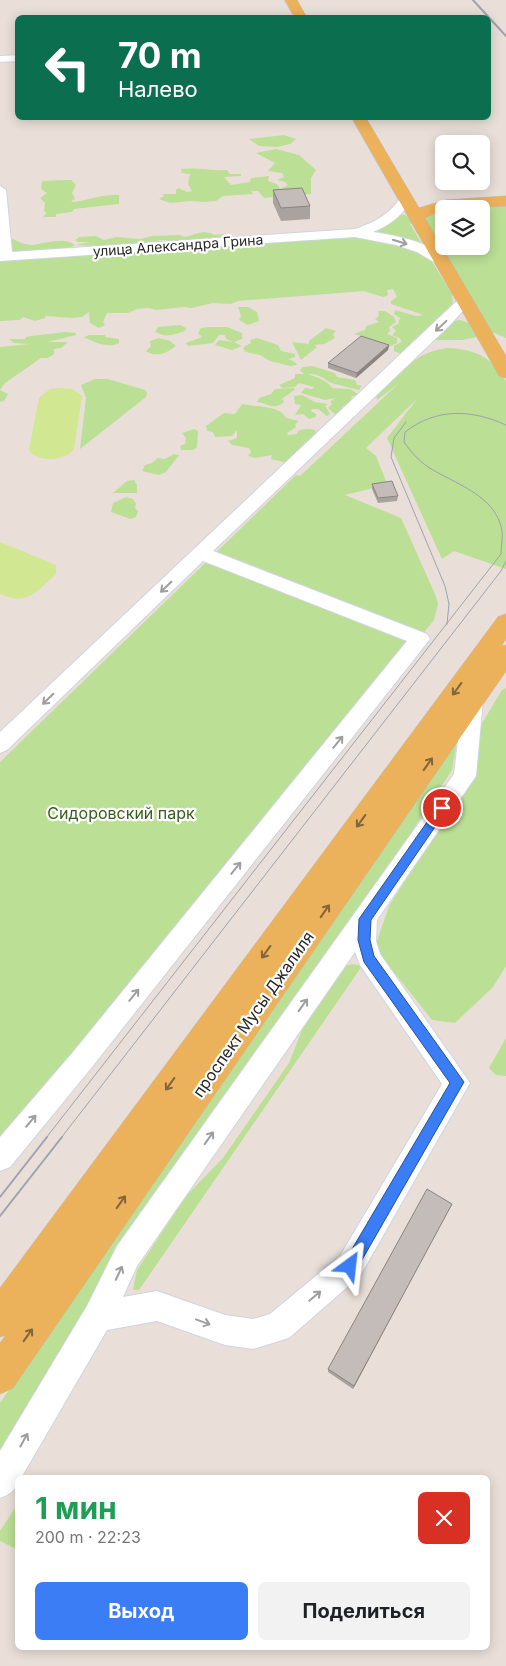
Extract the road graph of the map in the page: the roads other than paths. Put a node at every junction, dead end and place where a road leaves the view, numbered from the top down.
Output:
1 (291, 0) edge
2 (299, 15) edge
3 (15, 58) edge
4 (0, 59) edge
5 (360, 120) edge
6 (0, 190) edge
7 (506, 201) edge
8 (411, 208) junction
9 (355, 234) junction
10 (3, 257) edge
11 (442, 261) junction
12 (465, 301) junction
13 (477, 322) junction
14 (506, 345) edge
15 (506, 372) edge
16 (201, 553) junction
17 (506, 622) edge
18 (506, 653) edge
19 (473, 700) junction
20 (0, 745) edge
21 (365, 919) junction
22 (0, 1158) edge
23 (98, 1317) junction
24 (0, 1319) edge
25 (0, 1375) edge
26 (0, 1482) edge

1 - 2 main road
3 - 4 street
5 - 8 main road
6 - 10 street
7 - 8 main road
8 - 9 street
8 - 11 main road
9 - 10 street, улица Александра Грина
9 -> 11 street
11 - 12 main road
12 - 13 main road
12 -> 16 street
13 - 14 main road
13 - 15 main road
16 -> 20 street
22 -> 16 street
17 -> 24 main road, проспект Мусы Джалиля
18 - 19 main road, проспект Мусы Джалиля
19 - 21 street
25 -> 19 main road, проспект Мусы Джалиля
23 -> 21 street
23 -> 21 street
26 -> 23 street

